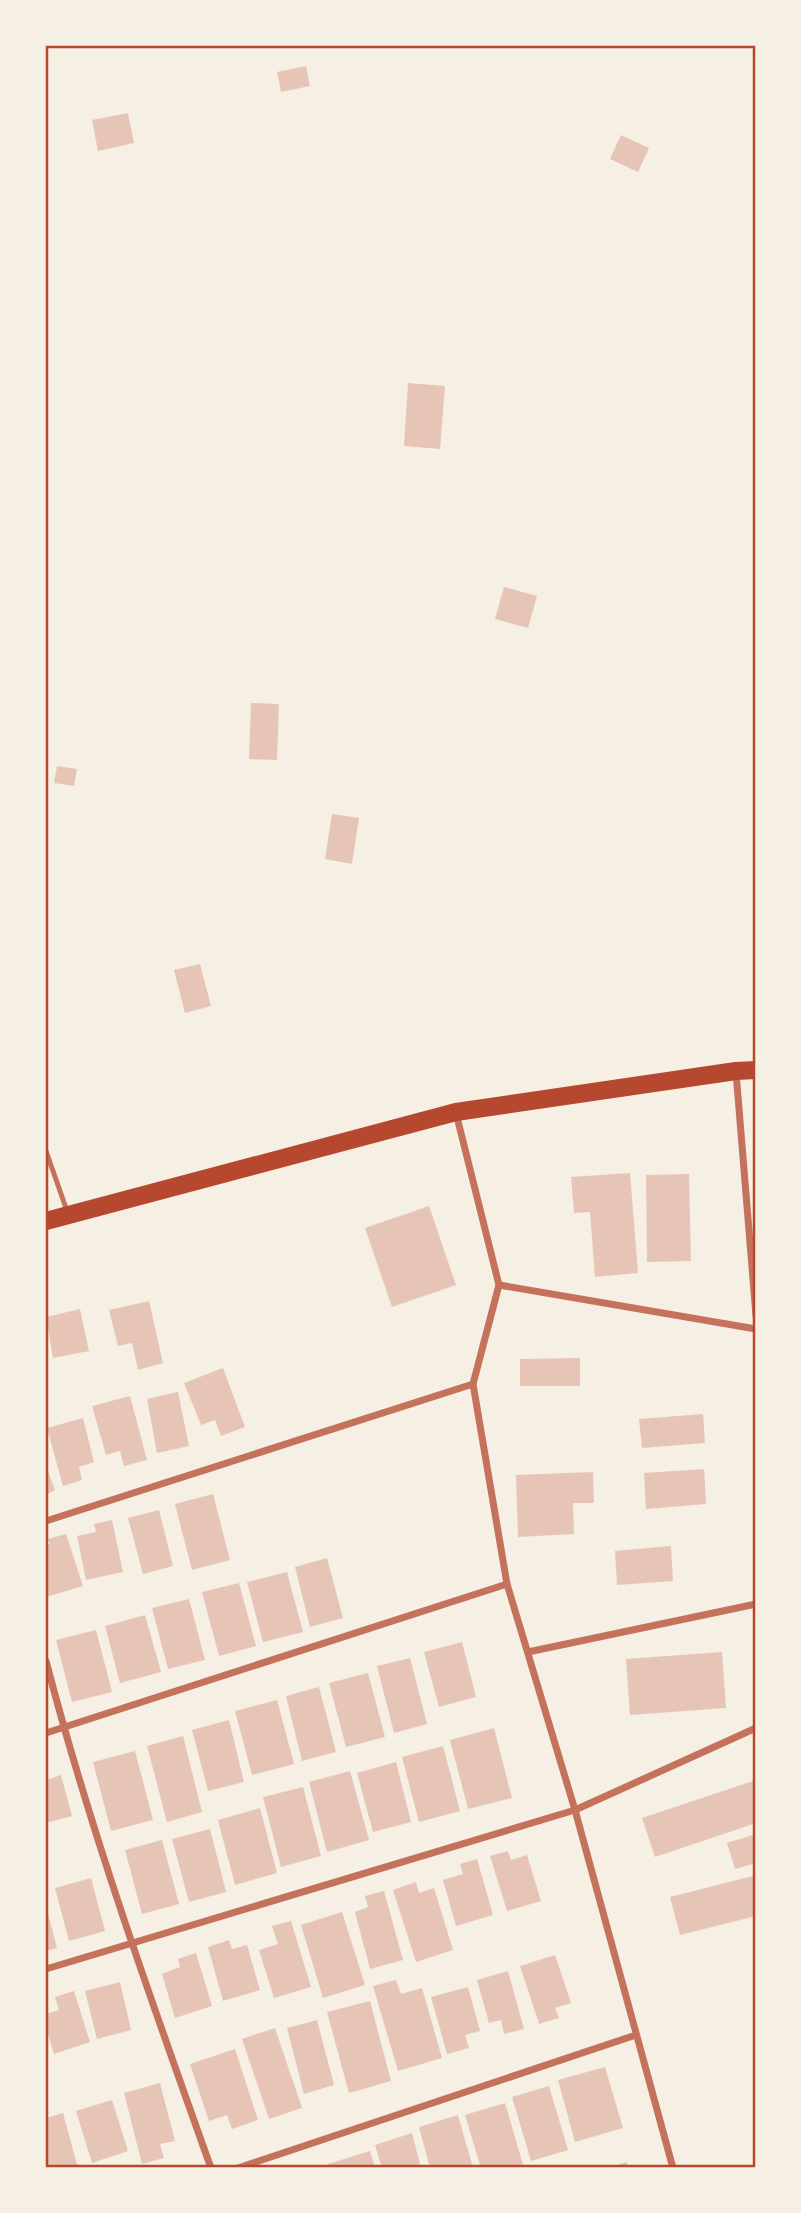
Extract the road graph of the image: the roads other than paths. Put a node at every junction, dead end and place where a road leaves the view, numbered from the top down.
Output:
1 (755, 1070) edge
2 (736, 1071) junction
3 (456, 1112) junction
4 (46, 1152) edge
5 (68, 1213) junction
6 (46, 1221) edge
7 (499, 1285) junction
8 (755, 1315) edge
9 (755, 1329) edge
10 (473, 1384) junction
11 (46, 1521) edge
12 (507, 1584) junction
13 (755, 1604) edge
14 (527, 1652) junction
15 (46, 1661) edge
16 (63, 1727) junction
17 (755, 1728) edge
18 (46, 1732) edge
19 (575, 1810) junction
20 (132, 1943) junction
21 (46, 1969) edge
22 (636, 2035) junction
23 (211, 2168) edge
24 (238, 2168) edge
25 (673, 2168) edge

1 - 2 main road
2 - 3 main road
2 - 8 street
3 - 5 main road
3 - 7 street
4 - 5 lane
5 - 6 main road
7 - 9 street
7 - 10 street
10 - 11 street
10 - 12 street
12 - 14 street
12 - 16 street
13 - 14 street
14 - 19 street
15 - 16 street
16 - 18 street
16 - 20 street
17 - 19 street
19 - 20 street
19 - 22 street
20 - 21 street
20 - 23 street
22 - 24 street
22 - 25 street

